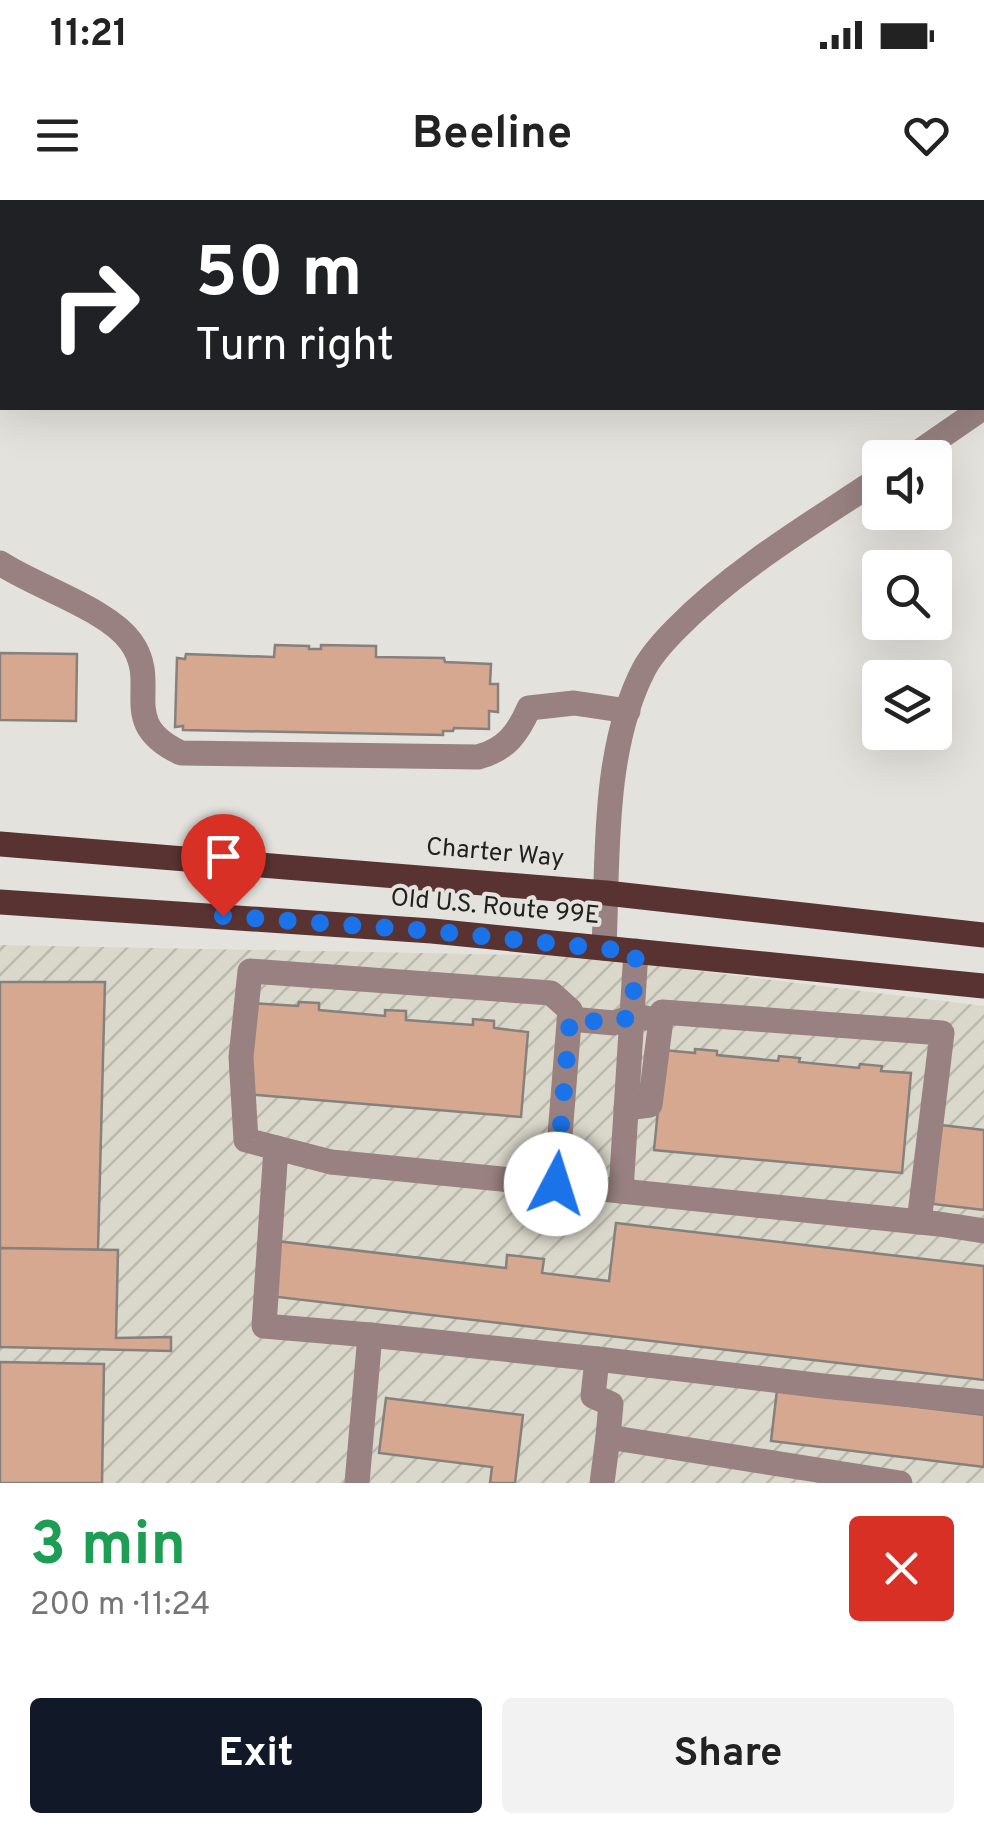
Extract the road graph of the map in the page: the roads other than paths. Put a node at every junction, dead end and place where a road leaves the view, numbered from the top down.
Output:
1 (980, 410) edge
2 (936, 440) edge
3 (862, 490) edge
4 (0, 563) edge
5 (628, 711) junction
6 (0, 844) edge
7 (606, 894) junction
8 (0, 902) edge
9 (984, 935) edge
10 (604, 948) junction
11 (636, 952) junction
12 (984, 986) edge
13 (984, 1002) edge
14 (632, 1016) junction
15 (570, 1019) junction
16 (661, 1020) junction
17 (626, 1108) junction
18 (276, 1148) junction
19 (556, 1184) junction
20 (621, 1191) junction
21 (919, 1222) junction
22 (984, 1231) edge
23 (370, 1335) junction
24 (597, 1359) junction
25 (984, 1402) edge
26 (608, 1437) junction
27 (357, 1483) edge
28 (602, 1483) edge
29 (900, 1483) edge

1 - 2 lane
3 - 5 lane
4 - 5 lane
5 - 7 lane
6 - 7 main road, Charter Way
7 - 9 main road, Charter Way
7 - 10 lane
8 - 10 main road, Old U.S. Route 99E
10 - 11 main road, Old U.S. Route 99E
11 - 12 main road, Old U.S. Route 99E
11 - 13 main road
11 - 14 lane
14 - 15 lane
14 - 16 lane
14 - 17 lane
15 - 18 lane
15 - 19 lane
16 - 17 lane
16 - 21 lane
17 - 20 lane
18 - 19 lane
18 - 23 lane
19 - 20 lane
20 - 21 lane
21 - 22 lane
23 - 24 lane
23 - 27 lane
24 - 25 lane
24 - 26 lane
26 - 28 lane
26 - 29 lane

